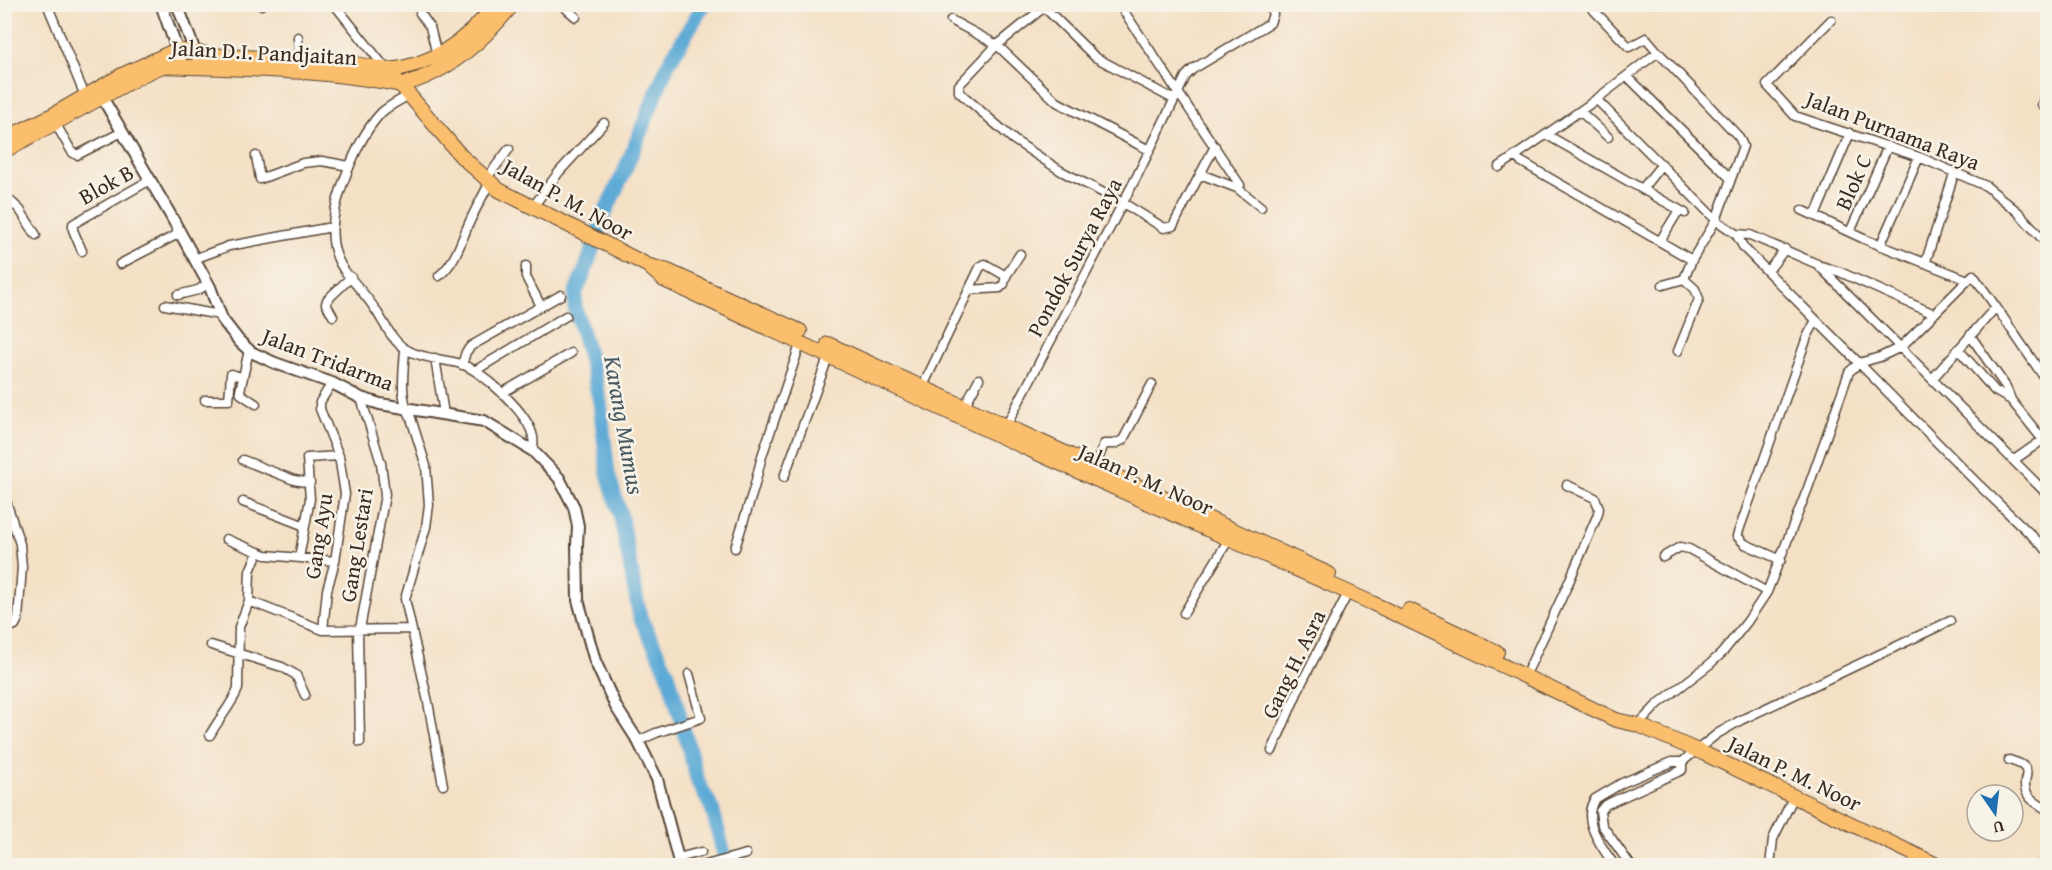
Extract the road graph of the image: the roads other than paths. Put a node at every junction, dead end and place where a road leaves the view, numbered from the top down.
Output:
1 (48, 4) edge
2 (161, 4) edge
3 (334, 4) edge
4 (496, 4) edge
5 (513, 4) edge
6 (561, 4) edge
7 (1119, 4) edge
8 (1269, 4) edge
9 (1588, 4) edge
10 (1045, 5) edge
11 (178, 9) edge
12 (420, 13) dead end
13 (576, 17) dead end
14 (165, 18) junction
15 (951, 20) dead end
16 (1831, 20) dead end
17 (298, 37) dead end
18 (997, 45) junction
19 (176, 50) junction
20 (1658, 52) junction
21 (196, 53) junction
22 (437, 55) junction
23 (299, 60) junction
24 (183, 67) junction
25 (200, 67) junction
26 (388, 70) junction
27 (1627, 76) junction
28 (2048, 85) edge
29 (405, 90) junction
30 (1175, 95) junction
31 (85, 96) junction
32 (102, 97) junction
33 (2042, 105) dead end
34 (1587, 106) junction
35 (53, 119) junction
36 (604, 123) dead end
37 (122, 132) junction
38 (1850, 133) junction
39 (1547, 135) junction
40 (1608, 137) dead end
41 (4, 139) edge
42 (1215, 146) junction
43 (1888, 146) junction
44 (509, 149) dead end
45 (1149, 150) junction
46 (4, 151) edge
47 (256, 156) dead end
48 (1515, 156) junction
49 (1919, 157) junction
50 (349, 166) junction
51 (1499, 167) dead end
52 (1659, 168) junction
53 (1955, 171) junction
54 (1200, 174) junction
55 (1730, 178) junction
56 (150, 180) junction
57 (488, 181) junction
58 (1238, 188) junction
59 (1642, 189) junction
60 (4, 195) edge
61 (1123, 203) junction
62 (1261, 207) dead end
63 (532, 208) junction
64 (1802, 210) dead end
65 (1815, 216) junction
66 (1712, 226) junction
67 (332, 227) junction
68 (1850, 232) junction
69 (180, 233) junction
70 (1736, 234) junction
71 (36, 235) dead end
72 (1660, 242) junction
73 (2048, 245) edge
74 (1880, 246) junction
75 (1785, 249) junction
76 (82, 251) dead end
77 (1020, 254) dead end
78 (194, 259) junction
79 (1692, 260) junction
80 (120, 264) dead end
81 (1817, 264) junction
82 (1925, 264) junction
83 (647, 265) junction
84 (526, 266) dead end
85 (1768, 271) junction
86 (439, 276) dead end
87 (1006, 276) junction
88 (351, 277) junction
89 (1684, 279) junction
90 (1968, 280) junction
91 (208, 284) junction
92 (1663, 285) dead end
93 (969, 290) junction
94 (178, 295) dead end
95 (561, 295) dead end
96 (165, 305) dead end
97 (541, 306) junction
98 (1996, 307) junction
99 (1934, 314) junction
100 (220, 315) junction
101 (333, 316) dead end
102 (566, 316) dead end
103 (1814, 323) junction
104 (1970, 335) junction
105 (801, 342) junction
106 (1901, 347) junction
107 (405, 349) junction
108 (1958, 349) junction
109 (249, 350) junction
110 (1678, 351) dead end
111 (571, 353) dead end
112 (832, 353) junction
113 (435, 358) junction
114 (462, 364) junction
115 (1854, 367) junction
116 (476, 370) junction
117 (242, 377) junction
118 (1933, 378) junction
119 (979, 379) dead end
120 (332, 383) junction
121 (2048, 383) edge
122 (1152, 384) dead end
123 (922, 388) junction
124 (502, 393) junction
125 (361, 398) junction
126 (205, 400) dead end
127 (2011, 400) junction
128 (256, 404) dead end
129 (964, 407) junction
130 (406, 408) junction
131 (444, 414) junction
132 (1003, 431) junction
133 (2045, 438) edge
134 (532, 451) junction
135 (339, 456) junction
136 (243, 460) dead end
137 (2014, 460) junction
138 (1095, 467) junction
139 (784, 477) dead end
140 (2048, 481) edge
141 (310, 483) junction
142 (1567, 485) dead end
143 (2039, 486) junction
144 (4, 495) edge
145 (2048, 495) edge
146 (243, 502) dead end
147 (305, 526) junction
148 (1227, 535) junction
149 (226, 539) dead end
150 (735, 548) dead end
151 (2048, 551) edge
152 (258, 552) junction
153 (1663, 557) dead end
154 (299, 558) junction
155 (1781, 560) junction
156 (335, 561) junction
157 (1348, 592) junction
158 (1767, 592) junction
159 (249, 601) junction
160 (1184, 613) dead end
161 (1950, 621) dead end
162 (410, 628) junction
163 (4, 629) edge
164 (359, 629) junction
165 (323, 630) junction
166 (210, 645) dead end
167 (239, 654) junction
168 (1508, 662) junction
169 (1528, 668) junction
170 (689, 674) dead end
171 (305, 695) dead end
172 (1635, 723) junction
173 (210, 735) dead end
174 (638, 741) junction
175 (360, 742) dead end
176 (1272, 751) dead end
177 (1698, 751) junction
178 (2009, 760) dead end
179 (1682, 762) junction
180 (442, 785) dead end
181 (1794, 796) junction
182 (2048, 810) edge
183 (1595, 811) junction
184 (701, 852) dead end
185 (744, 855) dead end
186 (2048, 857) edge
187 (679, 862) edge
188 (706, 864) edge
189 (1615, 866) edge
190 (1631, 866) edge
191 (1770, 866) edge
192 (1939, 866) edge
193 (2041, 866) edge

1 - 31 street
2 - 14 street
3 - 26 street
4 - 22 main road, Jalan D.I. Pandjaitan
5 - 29 main road, Jalan D.I. Pandjaitan
6 - 13 street
7 - 30 street
8 - 30 street, Pondok Surya Raya
9 - 20 street
10 - 18 street
10 - 30 street
11 - 14 street
11 - 21 street
12 - 22 street
14 - 19 street
15 - 18 street
16 - 38 street, Jalan Purnama Raya
17 - 23 street
18 - 45 street
18 - 61 street
19 - 21 main road, Jalan D.I. Pandjaitan
19 - 24 street
19 - 31 main road, Jalan D.I. Pandjaitan
20 - 27 street
20 - 55 street
21 - 23 main road, Jalan D.I. Pandjaitan
21 - 25 street
22 - 26 main road, Jalan D.I. Pandjaitan
23 - 26 main road, Jalan D.I. Pandjaitan
24 - 25 main road, Jalan D.I. Pandjaitan
24 - 32 main road, Jalan D.I. Pandjaitan
25 - 29 main road, Jalan D.I. Pandjaitan
26 - 29 main road, Jalan P. M. Noor
27 - 34 street
27 - 55 street
28 - 33 street
29 - 50 street
29 - 57 main road, Jalan P. M. Noor
30 - 42 street
30 - 45 street, Pondok Surya Raya
31 - 35 main road, Jalan D.I. Pandjaitan
32 - 35 main road, Jalan D.I. Pandjaitan
32 - 37 street, Jalan Tridarma
34 - 39 street
34 - 40 street
34 - 52 street
35 - 37 street
35 - 41 main road, Jalan D.I. Pandjaitan
35 - 46 main road, Jalan D.I. Pandjaitan
36 - 63 street
37 - 56 street, Jalan Tridarma
38 - 43 street, Jalan Purnama Raya
38 - 65 street
39 - 48 street
39 - 59 street
42 - 54 street
42 - 58 street
43 - 49 street, Jalan Purnama Raya
43 - 68 street, Blok C
44 - 57 street
45 - 61 street, Pondok Surya Raya
47 - 50 street
48 - 51 street
48 - 72 street
49 - 53 street, Jalan Purnama Raya
49 - 74 street
50 - 67 street
52 - 59 street
52 - 66 street
53 - 73 street, Jalan Purnama Raya
53 - 82 street
54 - 58 street
54 - 61 street
55 - 66 street
56 - 69 street, Jalan Tridarma
56 - 76 street, Blok B
57 - 63 main road, Jalan P. M. Noor
57 - 86 street
58 - 62 street
59 - 72 street
60 - 71 street
61 - 132 street, Pondok Surya Raya
63 - 83 main road, Jalan P. M. Noor
64 - 65 street
65 - 68 street
66 - 70 street
66 - 79 street
67 - 78 street
67 - 88 street
68 - 74 street
69 - 78 street, Jalan Tridarma
69 - 80 street
70 - 75 street
70 - 85 street
72 - 79 street
74 - 82 street
75 - 81 street
75 - 85 street
77 - 87 street
78 - 91 street, Jalan Tridarma
79 - 89 street
81 - 99 street
81 - 106 street
82 - 90 street
83 - 105 main road, Jalan P. M. Noor
83 - 112 main road, Jalan P. M. Noor
84 - 97 street
85 - 103 street
87 - 93 street
87 - 93 street
88 - 101 street
88 - 107 street
89 - 92 street
89 - 110 street
90 - 98 street
90 - 99 street
91 - 94 street
91 - 100 street, Jalan Tridarma
93 - 123 street
95 - 97 street
96 - 100 street
97 - 114 street
98 - 104 street
98 - 121 street
99 - 106 street
100 - 109 street, Jalan Tridarma
102 - 116 street
103 - 115 street
103 - 155 street
104 - 108 street
104 - 127 street
105 - 112 main road, Jalan P. M. Noor
105 - 150 street
106 - 115 street
106 - 118 street
107 - 113 street
107 - 130 street
108 - 118 street
108 - 127 street
109 - 117 street
109 - 120 street, Jalan Tridarma
111 - 124 street
112 - 123 main road, Jalan P. M. Noor
112 - 132 main road, Jalan P. M. Noor
112 - 139 street
113 - 114 street
113 - 131 street
114 - 116 street
115 - 151 street
115 - 155 street
116 - 124 street
117 - 126 street
117 - 128 street
118 - 137 street
119 - 129 street
120 - 125 street, Jalan Tridarma
120 - 135 street, Gang Ayu
122 - 138 street
123 - 129 main road, Jalan P. M. Noor
124 - 134 street
125 - 130 street, Jalan Tridarma
125 - 164 street, Gang Lestari
127 - 133 street
129 - 132 main road, Jalan P. M. Noor
130 - 131 street, Jalan Tridarma
130 - 162 street
131 - 134 street, Jalan Tridarma
132 - 138 main road, Jalan P. M. Noor
132 - 148 main road, Jalan P. M. Noor
133 - 137 street
134 - 174 street, Jalan Tridarma
135 - 141 street
135 - 156 street, Gang Ayu
136 - 141 street
137 - 143 street
138 - 148 main road, Jalan P. M. Noor
140 - 143 street
141 - 147 street
142 - 169 street
143 - 145 street
144 - 163 street
146 - 147 street
147 - 154 street
148 - 157 main road, Jalan P. M. Noor
148 - 160 street
148 - 168 main road, Jalan P. M. Noor
149 - 152 street
152 - 154 street
152 - 159 street
153 - 158 street
154 - 156 street
155 - 158 street
156 - 165 street, Gang Ayu
157 - 168 main road, Jalan P. M. Noor
157 - 176 street, Gang H. Asra
158 - 172 street
159 - 165 street
159 - 167 street
161 - 177 street
162 - 164 street
162 - 180 street
164 - 165 street
164 - 175 street, Gang Lestari
166 - 167 street
167 - 171 street
167 - 173 street
168 - 169 main road, Jalan P. M. Noor
168 - 172 main road, Jalan P. M. Noor
169 - 172 main road, Jalan P. M. Noor
170 - 174 street
172 - 177 main road, Jalan P. M. Noor
174 - 187 street, Jalan Tridarma
177 - 179 street
177 - 181 main road, Jalan P. M. Noor
178 - 182 street
179 - 183 street
179 - 183 street
181 - 191 street
181 - 192 main road, Jalan P. M. Noor
183 - 189 street
183 - 190 street
184 - 187 street
185 - 188 street
186 - 193 street

